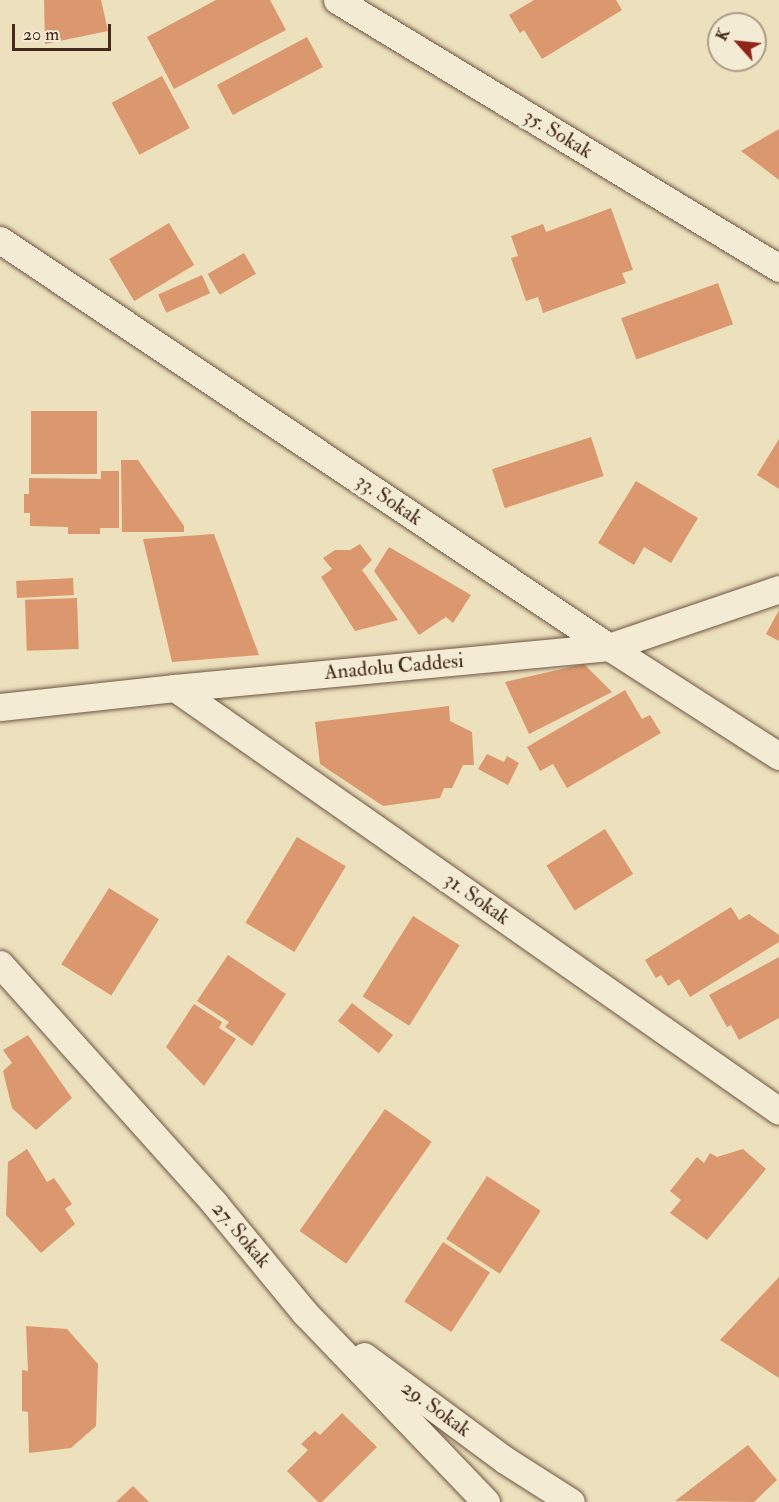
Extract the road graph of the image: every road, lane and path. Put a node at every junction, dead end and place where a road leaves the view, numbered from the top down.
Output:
1 (337, 0) edge
2 (0, 240) edge
3 (779, 268) edge
4 (779, 589) edge
5 (609, 647) junction
6 (175, 688) junction
7 (0, 707) edge
8 (779, 756) edge
9 (0, 964) edge
10 (779, 1111) edge
11 (304, 1312) junction
12 (486, 1502) edge
13 (571, 1502) edge

1 - 3 street, 35. Sokak
2 - 5 street, 33. Sokak
4 - 5 street, Anadolu Caddesi
5 - 6 street, Anadolu Caddesi
5 - 8 street, 33. Sokak
6 - 7 street, Anadolu Caddesi
6 - 10 street, 31. Sokak
9 - 11 street, 27. Sokak
11 - 12 street, 27. Sokak
11 - 13 street, 29. Sokak

